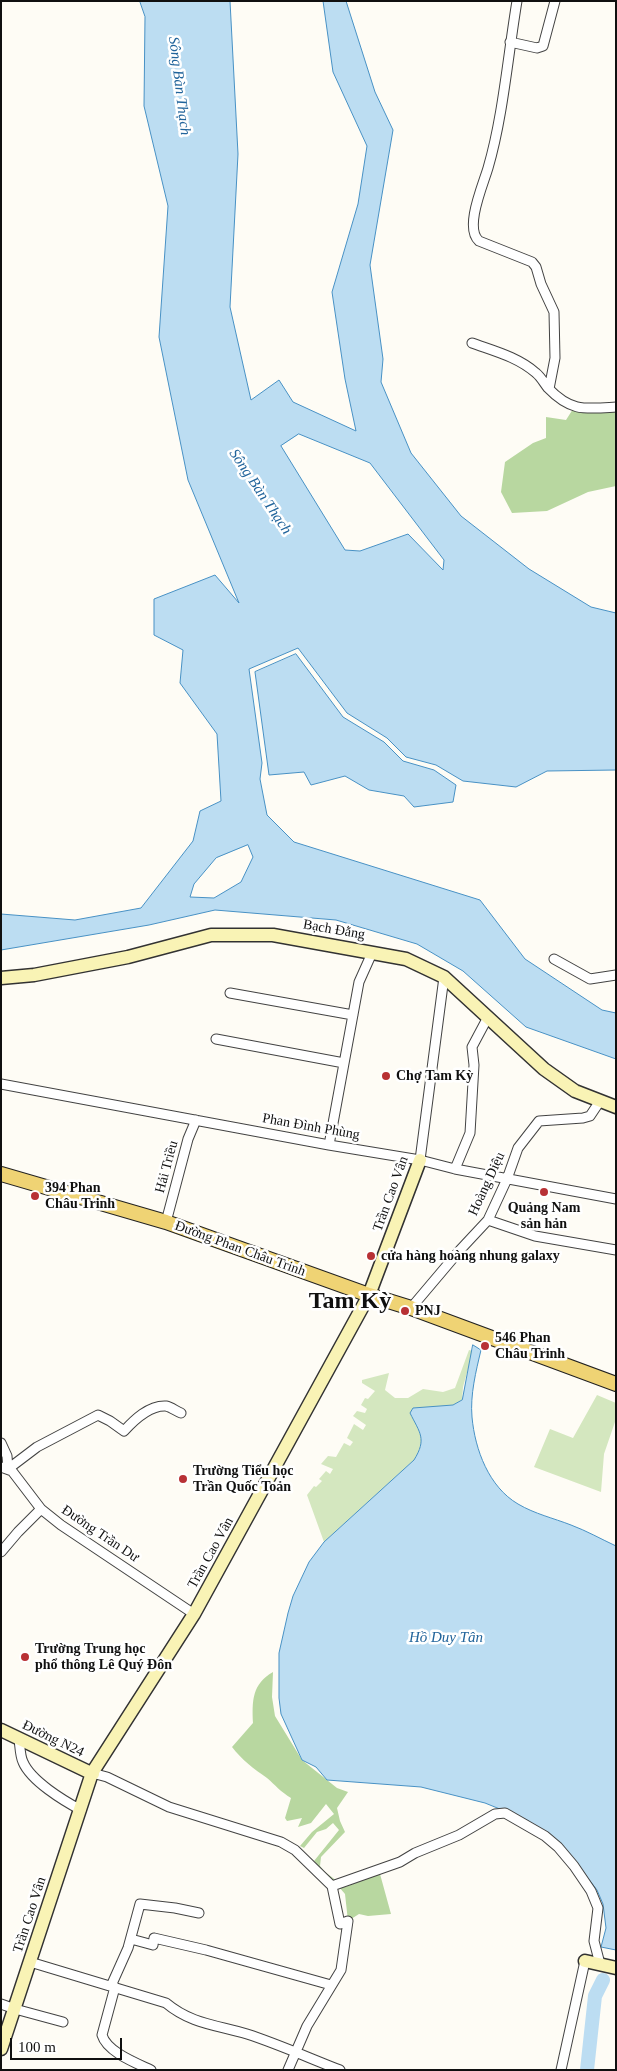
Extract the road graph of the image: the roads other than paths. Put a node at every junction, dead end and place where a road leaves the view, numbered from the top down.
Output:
1 (517, 1) edge
2 (556, 1) edge
3 (510, 42) junction
4 (472, 343) dead end
5 (549, 389) junction
6 (616, 407) edge
7 (372, 952) junction
8 (554, 959) dead end
9 (616, 975) edge
10 (444, 977) junction
11 (1, 978) edge
12 (230, 993) dead end
13 (353, 1015) junction
14 (488, 1018) junction
15 (216, 1040) dead end
16 (344, 1063) junction
17 (1, 1084) edge
18 (600, 1101) junction
19 (616, 1107) edge
20 (196, 1120) junction
21 (329, 1145) junction
22 (420, 1160) junction
23 (455, 1169) junction
24 (1, 1174) edge
25 (507, 1179) junction
26 (616, 1199) edge
27 (488, 1220) junction
28 (166, 1222) junction
29 (616, 1250) edge
30 (369, 1295) junction
31 (411, 1308) junction
32 (616, 1384) edge
33 (181, 1413) dead end
34 (1, 1444) edge
35 (5, 1468) edge
36 (41, 1509) junction
37 (1, 1552) edge
38 (194, 1614) junction
39 (1, 1730) edge
40 (19, 1739) junction
41 (93, 1774) junction
42 (81, 1810) junction
43 (332, 1886) junction
44 (199, 1913) dead end
45 (130, 1939) junction
46 (585, 1961) joint
47 (30, 1962) junction
48 (600, 1964) junction
49 (616, 1968) edge
50 (331, 1985) junction
51 (113, 1987) junction
52 (1, 2004) edge
53 (15, 2009) junction
54 (62, 2022) dead end
55 (1, 2049) edge
56 (295, 2052) junction
57 (151, 2070) edge
58 (288, 2070) edge
59 (340, 2070) edge
60 (561, 2070) edge

1 - 3 street
2 - 3 street
3 - 5 street
4 - 5 street
5 - 6 street
7 - 10 street, Bạch Đằng
7 - 11 street, Bạch Đằng
7 - 13 street
8 - 9 street
10 - 14 street, Bạch Đằng
10 - 22 street, Trần Cao Vân
12 - 13 street
13 - 16 street
14 - 18 street, Bạch Đằng
14 - 23 street
15 - 16 street
16 - 21 street
17 - 20 street, Phan Đình Phùng
18 - 19 street, Bạch Đằng
18 - 25 street, Hoàng Diệu
20 - 21 street, Phan Đình Phùng
20 - 28 street, Hải Triều
21 - 22 street, Phan Đình Phùng
22 - 23 street, Phan Đình Phùng
22 - 30 street, Trần Cao Vân
23 - 25 street, Phan Đình Phùng
24 - 28 main road, Đường Phan Châu Trinh
25 - 26 street, Phan Đình Phùng
25 - 27 street, Hoàng Diệu
27 - 29 street
27 - 31 street, Hoàng Diệu
28 - 30 main road, Đường Phan Châu Trinh
30 - 31 main road, Đường Phan Châu Trinh
30 - 38 street, Trần Cao Vân
31 - 32 main road, Đường Phan Châu Trinh
33 - 35 street
34 - 35 street
35 - 36 street, Đường Trần Dư
36 - 37 street
36 - 38 street, Đường Trần Dư
38 - 41 street, Trần Cao Vân
39 - 40 street, Đường N24
40 - 41 street, Đường N24
40 - 42 street
41 - 42 street, Trần Cao Vân
41 - 43 street
42 - 47 street, Trần Cao Vân
43 - 48 street
43 - 50 street
44 - 45 street
45 - 50 street
45 - 51 street
46 - 48 street
46 - 60 street
47 - 51 street
47 - 53 street, Trần Cao Vân
48 - 49 street
50 - 56 street
51 - 56 street
51 - 57 street
52 - 53 street
53 - 54 street
53 - 55 street, Trần Cao Vân
56 - 58 street
56 - 59 street

